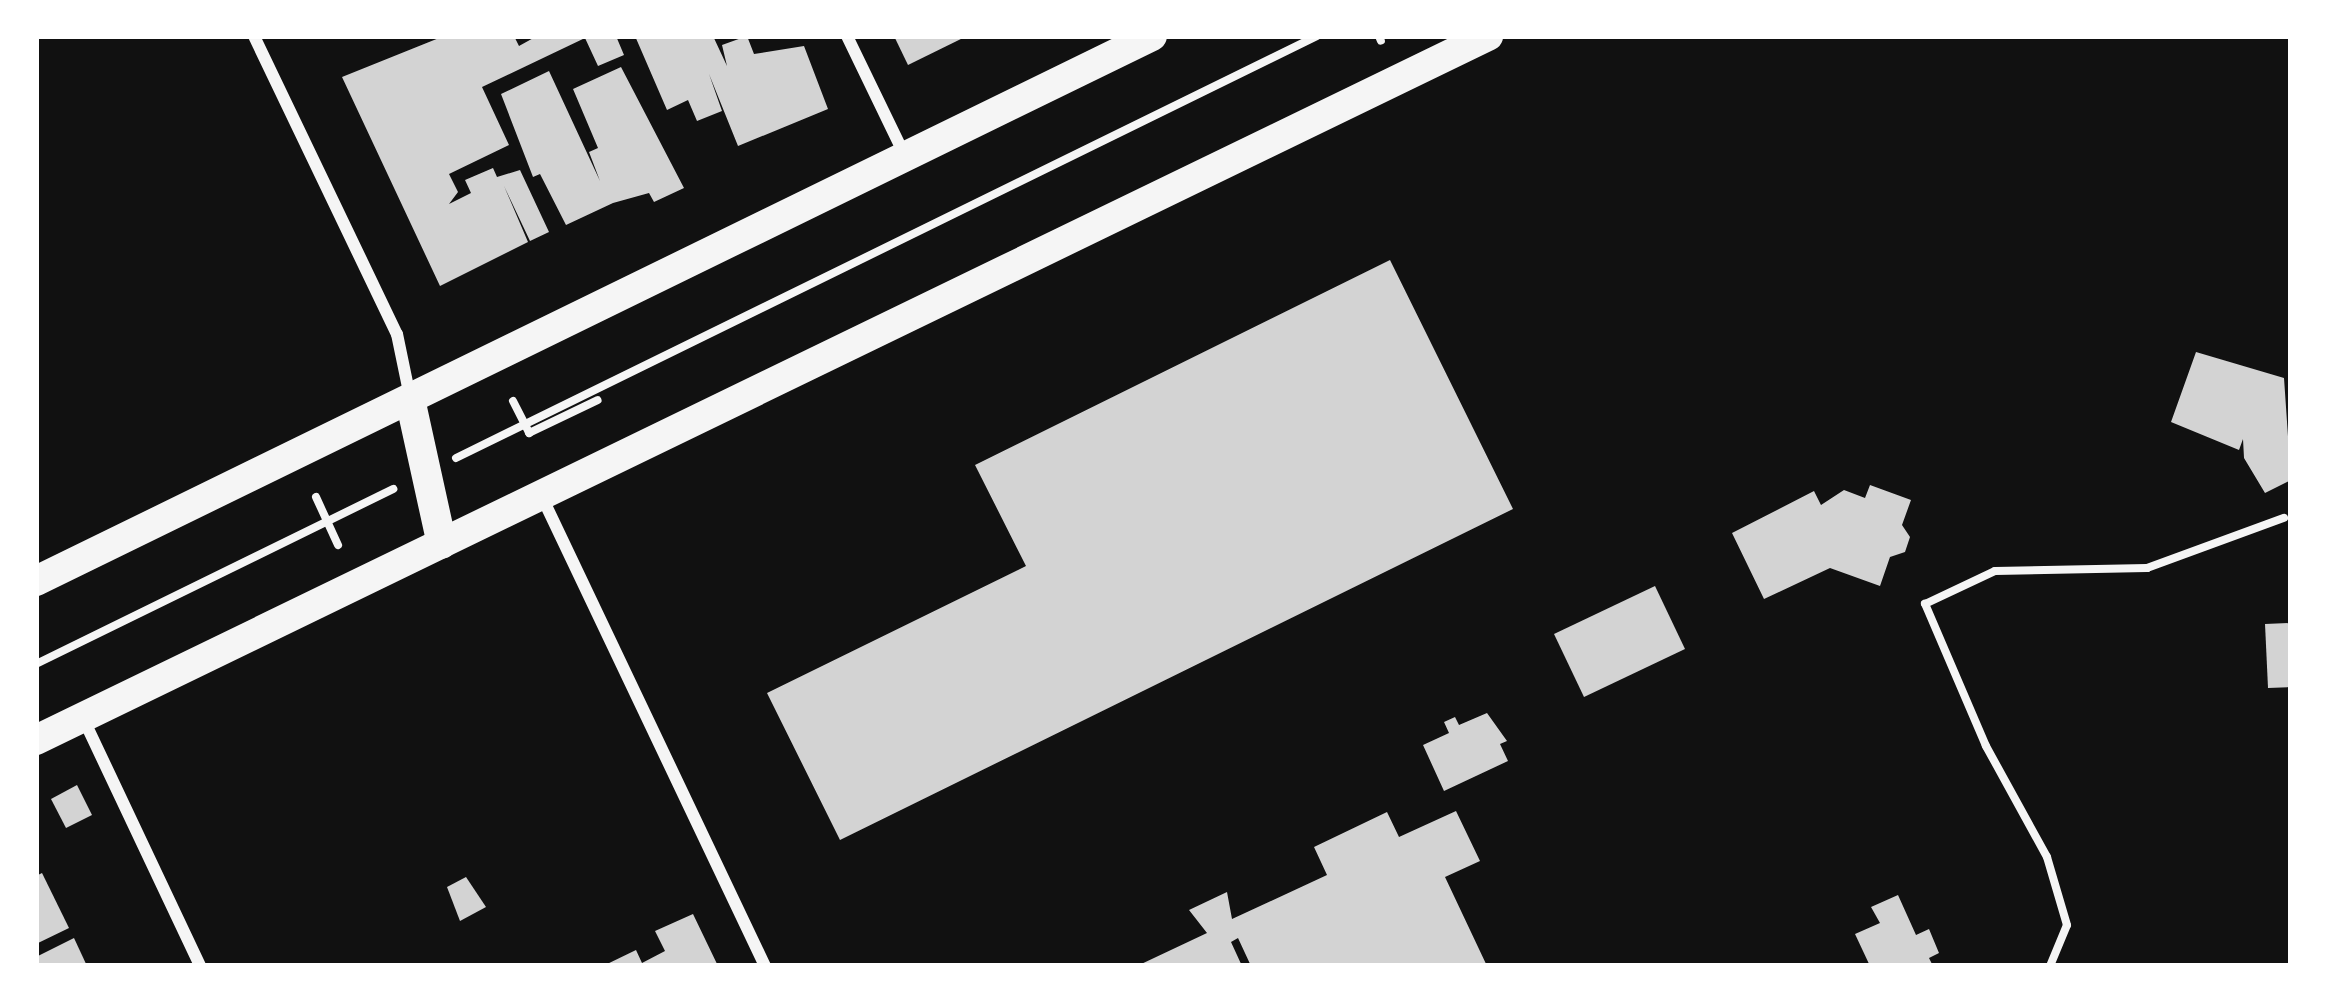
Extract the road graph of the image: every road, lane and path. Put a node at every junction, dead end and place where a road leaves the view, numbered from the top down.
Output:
1 (254, 36) edge
2 (847, 36) edge
3 (1152, 36) edge
4 (1317, 36) edge
5 (1488, 36) edge
6 (905, 156) junction
7 (410, 399) junction
8 (598, 400) dead end
9 (513, 401) dead end
10 (525, 424) junction
11 (426, 473) junction
12 (316, 496) dead end
13 (542, 496) junction
14 (2284, 518) dead end
15 (327, 522) junction
16 (442, 544) junction
17 (338, 545) dead end
18 (36, 581) edge
19 (36, 664) edge
20 (82, 717) junction
21 (36, 740) edge
22 (200, 966) edge
23 (765, 966) edge
24 (2050, 966) edge

1 - 7 street
2 - 6 street
3 - 6 main road
4 - 10 path
5 - 13 main road
6 - 7 main road
7 - 11 main road
7 - 18 main road
8 - 10 path
9 - 10 path
10 - 11 path
11 - 15 path
11 - 16 main road
12 - 15 path
13 - 16 main road
13 - 23 street
14 - 24 path
15 - 17 path
15 - 19 path
16 - 20 main road
20 - 21 main road
20 - 22 street

